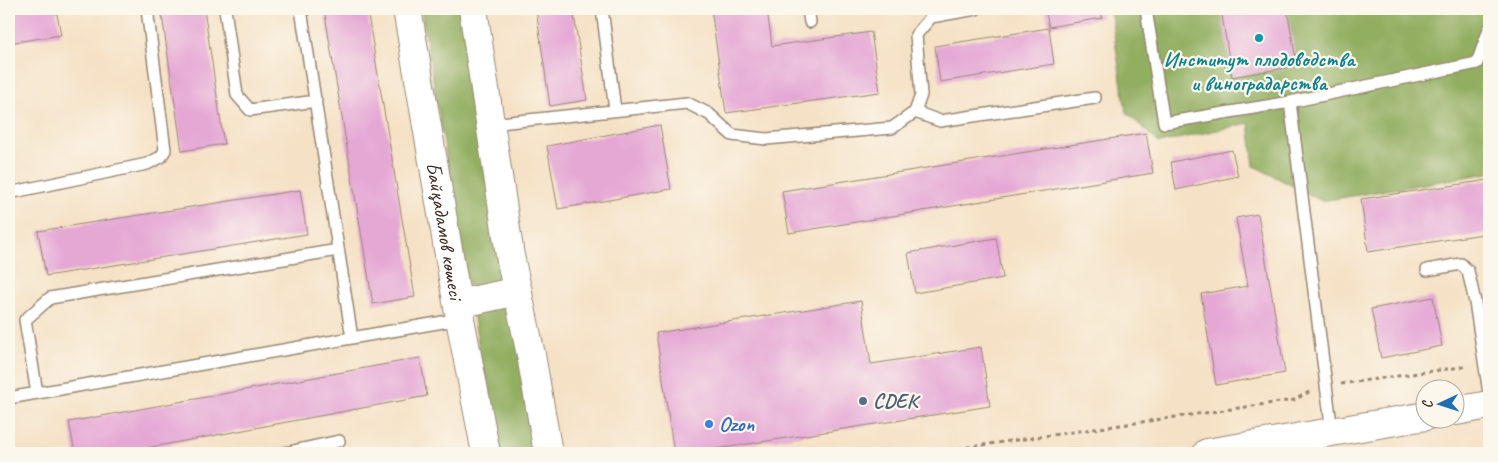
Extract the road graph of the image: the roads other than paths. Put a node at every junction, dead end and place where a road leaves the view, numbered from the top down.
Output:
1 (147, 9) edge
2 (225, 9) edge
3 (301, 9) edge
4 (407, 9) edge
5 (473, 9) edge
6 (602, 9) edge
7 (808, 9) edge
8 (976, 9) edge
9 (1146, 9) edge
10 (810, 22) dead end
11 (1489, 29) edge
12 (1096, 98) dead end
13 (316, 101) junction
14 (1290, 102) junction
15 (616, 110) junction
16 (915, 112) junction
17 (490, 124) junction
18 (9, 193) edge
19 (338, 250) junction
20 (1427, 270) dead end
21 (518, 291) junction
22 (459, 312) junction
23 (352, 338) junction
24 (1489, 393) edge
25 (37, 394) junction
26 (9, 398) edge
27 (1489, 406) edge
28 (1466, 409) edge
29 (1416, 419) edge
30 (339, 441) dead end
31 (1334, 442) edge
32 (284, 453) edge
33 (486, 453) edge
34 (548, 453) edge
35 (1207, 453) edge

1 - 18 lane
2 - 13 lane
3 - 13 lane
4 - 22 street, Байқадамов көшесі
5 - 17 street
6 - 15 lane
7 - 10 lane
8 - 16 lane
9 - 14 lane
11 - 14 lane
12 - 16 lane
13 - 19 lane
14 - 31 lane
15 - 16 lane
15 - 17 lane
17 - 21 street
19 - 23 lane
19 - 25 lane
20 - 24 lane
21 - 22 street
21 - 34 street
22 - 23 lane
22 - 33 street, Байқадамов көшесі
23 - 25 lane
25 - 26 lane
27 - 28 street
29 - 31 street
30 - 32 lane
31 - 35 street

